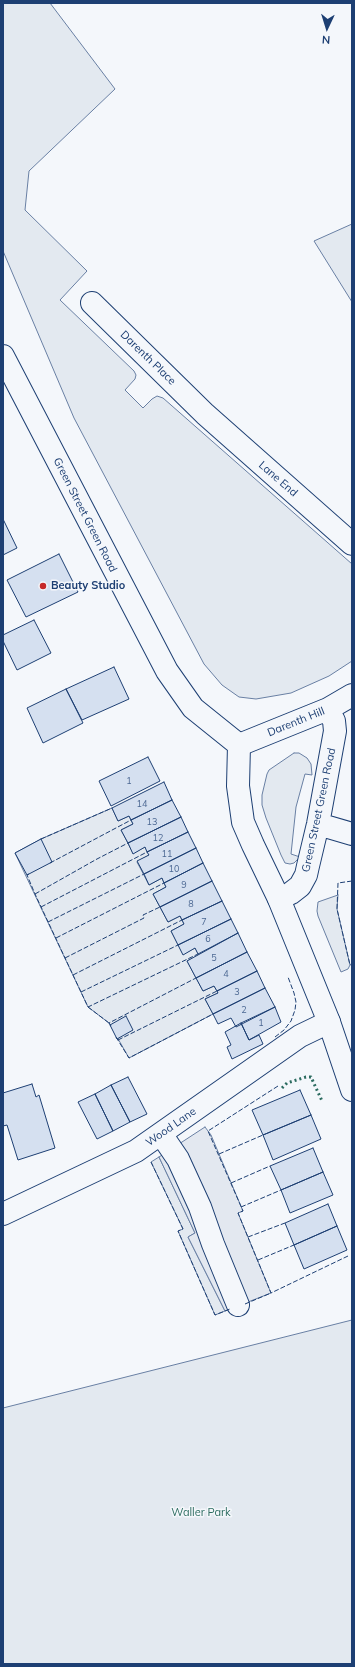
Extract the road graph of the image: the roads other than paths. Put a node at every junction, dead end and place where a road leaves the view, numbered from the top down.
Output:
1 (92, 303) dead end
2 (3, 356) edge
3 (205, 414) joint
4 (352, 544) edge
5 (352, 695) edge
6 (328, 709) junction
7 (239, 746) junction
8 (318, 824) junction
9 (352, 834) edge
10 (279, 899) junction
11 (328, 1022) junction
12 (352, 1090) edge
13 (161, 1134) junction
14 (3, 1214) edge
15 (238, 1305) dead end

1 - 3 street, Darenth Place
2 - 7 street, Green Street Green Road
3 - 4 street, Lane End
5 - 6 street, Darenth Hill
6 - 7 street, Darenth Hill
6 - 8 street, Green Street Green Road
7 - 10 street
8 - 9 street
8 - 10 street, Green Street Green Road
10 - 11 street
11 - 12 street
11 - 13 street, Wood Lane
13 - 14 street, Wood Lane
13 - 15 street

